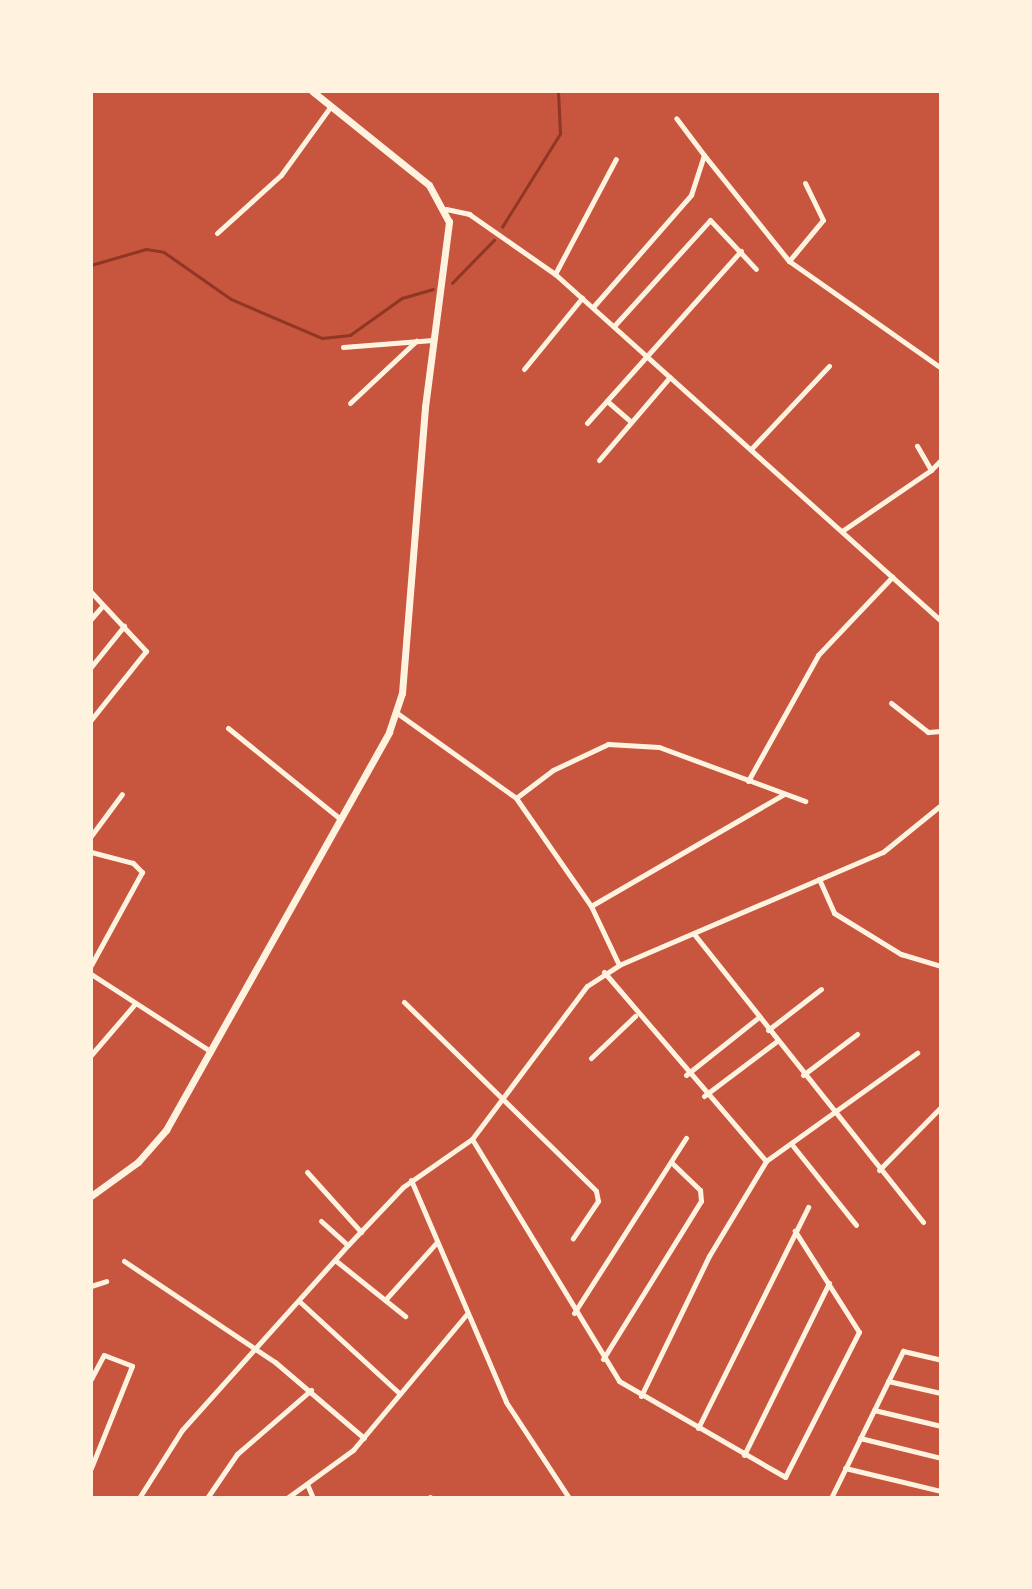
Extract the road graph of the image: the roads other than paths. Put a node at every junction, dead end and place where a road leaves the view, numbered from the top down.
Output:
1 (313, 91) edge
2 (331, 106) junction
3 (676, 118) dead end
4 (704, 155) junction
5 (616, 159) dead end
6 (805, 183) dead end
7 (446, 209) junction
8 (217, 233) dead end
9 (741, 251) junction
10 (789, 261) junction
11 (756, 269) dead end
12 (555, 274) junction
13 (582, 298) junction
14 (593, 307) junction
15 (614, 326) junction
16 (433, 340) junction
17 (416, 341) junction
18 (343, 347) dead end
19 (648, 357) junction
20 (828, 366) dead end
21 (941, 368) edge
22 (524, 369) dead end
23 (670, 377) junction
24 (607, 401) junction
25 (350, 403) dead end
26 (630, 421) junction
27 (587, 424) dead end
28 (917, 446) dead end
29 (751, 449) junction
30 (599, 460) dead end
31 (941, 460) edge
32 (931, 470) junction
33 (842, 531) junction
34 (892, 577) junction
35 (91, 592) edge
36 (103, 604) junction
37 (91, 619) edge
38 (941, 621) edge
39 (124, 626) junction
40 (91, 667) edge
41 (891, 703) dead end
42 (397, 713) junction
43 (91, 720) edge
44 (228, 728) dead end
45 (941, 731) edge
46 (748, 781) junction
47 (122, 794) dead end
48 (785, 794) junction
49 (516, 798) junction
50 (805, 802) dead end
51 (941, 805) edge
52 (339, 818) junction
53 (91, 836) edge
54 (91, 852) edge
55 (819, 879) junction
56 (591, 906) junction
57 (694, 934) junction
58 (91, 965) edge
59 (619, 965) junction
60 (941, 966) edge
61 (604, 972) junction
62 (91, 974) edge
63 (821, 989) dead end
64 (404, 1002) dead end
65 (134, 1005) junction
66 (635, 1016) junction
67 (759, 1017) junction
68 (768, 1030) junction
69 (857, 1034) dead end
70 (777, 1041) junction
71 (210, 1051) junction
72 (917, 1053) dead end
73 (91, 1055) edge
74 (591, 1058) dead end
75 (686, 1074) junction
76 (803, 1075) junction
77 (704, 1096) junction
78 (499, 1101) junction
79 (941, 1107) edge
80 (836, 1115) junction
81 (686, 1138) dead end
82 (472, 1139) junction
83 (793, 1146) junction
84 (766, 1161) junction
85 (671, 1162) junction
86 (879, 1170) junction
87 (307, 1172) dead end
88 (411, 1180) junction
89 (91, 1196) edge
90 (808, 1207) dead end
91 (321, 1221) dead end
92 (923, 1222) dead end
93 (856, 1225) dead end
94 (795, 1231) junction
95 (361, 1233) junction
96 (573, 1238) dead end
97 (437, 1242) junction
98 (348, 1245) junction
99 (335, 1260) junction
100 (124, 1261) dead end
101 (106, 1281) dead end
102 (829, 1283) junction
103 (91, 1286) edge
104 (385, 1300) junction
105 (299, 1301) junction
106 (574, 1313) junction
107 (466, 1315) junction
108 (405, 1316) dead end
109 (258, 1350) junction
110 (603, 1359) junction
111 (941, 1360) edge
112 (91, 1379) edge
113 (888, 1381) junction
114 (311, 1390) junction
115 (941, 1393) edge
116 (400, 1394) junction
117 (641, 1396) junction
118 (874, 1410) junction
119 (941, 1426) edge
120 (698, 1427) junction
121 (364, 1438) junction
122 (860, 1438) junction
123 (744, 1455) junction
124 (941, 1458) edge
125 (91, 1468) edge
126 (845, 1468) junction
127 (307, 1484) junction
128 (941, 1492) edge
129 (139, 1498) edge
130 (207, 1498) edge
131 (287, 1498) edge
132 (313, 1498) edge
133 (569, 1498) edge
134 (831, 1498) edge

1 - 2 main road
2 - 7 main road
2 - 8 street
3 - 4 street
4 - 10 street
4 - 14 street
5 - 12 street
6 - 10 street
7 - 12 street
7 - 16 main road
9 - 11 street
9 - 15 street
9 - 19 street
10 - 21 street
12 - 13 street
13 - 14 street
13 - 22 street
14 - 15 street
15 - 19 street
16 - 17 street
16 - 42 main road
17 - 18 street
17 - 25 street
19 - 23 street
19 - 24 street
20 - 29 street
23 - 26 street
23 - 29 street
24 - 26 street
24 - 27 street
26 - 30 street
28 - 32 street
29 - 33 street
31 - 32 street
32 - 33 street
33 - 34 street
34 - 38 street
34 - 46 street
35 - 36 street
36 - 37 street
36 - 39 street
39 - 40 street
39 - 43 street
41 - 45 street
42 - 49 street
42 - 52 main road
44 - 52 street
46 - 48 street
46 - 49 street
47 - 53 street
48 - 50 street
48 - 56 street
49 - 56 street
51 - 55 street
52 - 71 main road
54 - 58 street
55 - 57 street
55 - 60 street
56 - 59 street
57 - 59 street
57 - 67 street
59 - 61 street
61 - 66 street
61 - 78 street
62 - 65 street
63 - 68 street
64 - 78 street
65 - 71 street
65 - 73 street
66 - 74 street
66 - 75 street
67 - 68 street
67 - 75 street
68 - 70 street
69 - 76 street
70 - 76 street
70 - 77 street
71 - 89 main road
72 - 80 street
75 - 77 street
76 - 80 street
77 - 84 street
78 - 82 street
78 - 96 street
79 - 86 street
80 - 83 street
80 - 86 street
81 - 85 street
82 - 88 street
82 - 106 street
83 - 84 street
83 - 93 street
84 - 117 street
85 - 106 street
85 - 110 street
86 - 92 street
87 - 95 street
88 - 95 street
88 - 97 street
90 - 94 street
91 - 98 street
94 - 102 street
94 - 120 street
95 - 98 street
97 - 104 street
97 - 107 street
98 - 99 street
99 - 104 street
99 - 105 street
100 - 109 street
101 - 103 street
102 - 123 street
102 - 123 street
104 - 108 street
105 - 109 street
105 - 116 street
106 - 110 street
107 - 116 street
107 - 133 street
109 - 114 street
109 - 129 street
110 - 117 street
111 - 113 street
112 - 125 street
113 - 115 street
113 - 118 street
114 - 121 street
114 - 130 street
116 - 121 street
117 - 120 street
118 - 119 street
118 - 122 street
120 - 123 street
121 - 127 street
122 - 124 street
122 - 126 street
126 - 128 street
126 - 134 street
127 - 131 street
127 - 132 street

